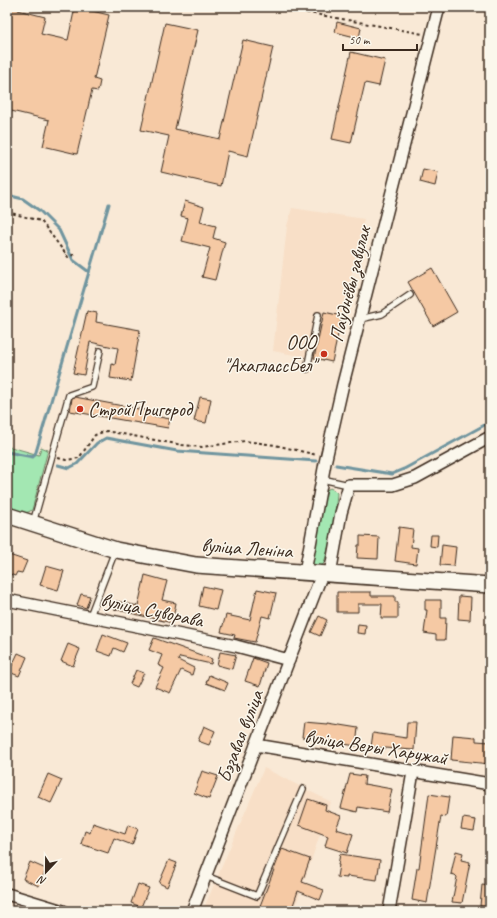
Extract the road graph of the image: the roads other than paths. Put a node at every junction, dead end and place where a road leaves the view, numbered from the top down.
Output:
1 (439, 7) edge
2 (410, 295) dead end
3 (318, 315) dead end
4 (360, 319) junction
5 (100, 351) dead end
6 (306, 369) dead end
7 (490, 437) edge
8 (322, 479) junction
9 (348, 485) junction
10 (7, 515) edge
11 (33, 523) junction
12 (116, 550) junction
13 (305, 572) junction
14 (326, 574) junction
15 (490, 585) edge
16 (7, 600) edge
17 (90, 616) junction
18 (289, 660) junction
19 (256, 746) junction
20 (413, 772) junction
21 (490, 784) edge
22 (304, 789) dead end
23 (206, 876) junction
24 (7, 894) edge
25 (63, 911) edge
26 (192, 911) edge
27 (390, 911) edge

1 - 4 street, Паўднёвы завулак
2 - 4 lane
3 - 6 lane
4 - 8 street, Паўднёвы завулак
5 - 11 lane
7 - 9 street
8 - 9 lane
8 - 13 street, Паўднёвы завулак
9 - 14 street, Бэзавая вуліца
10 - 11 street, вуліца Леніна
11 - 12 street, вуліца Леніна
12 - 13 street, вуліца Леніна
12 - 17 lane
13 - 14 street, вуліца Леніна
14 - 15 street, вуліца Леніна
14 - 18 street, Бэзавая вуліца
16 - 17 street, вуліца Суворава
17 - 18 street, вуліца Суворава
18 - 19 street, Бэзавая вуліца
19 - 20 street, вуліца Веры Харужай
19 - 23 street, Бэзавая вуліца
20 - 21 street, вуліца Веры Харужай
20 - 27 street
22 - 23 lane
23 - 26 street, Бэзавая вуліца
24 - 25 street

